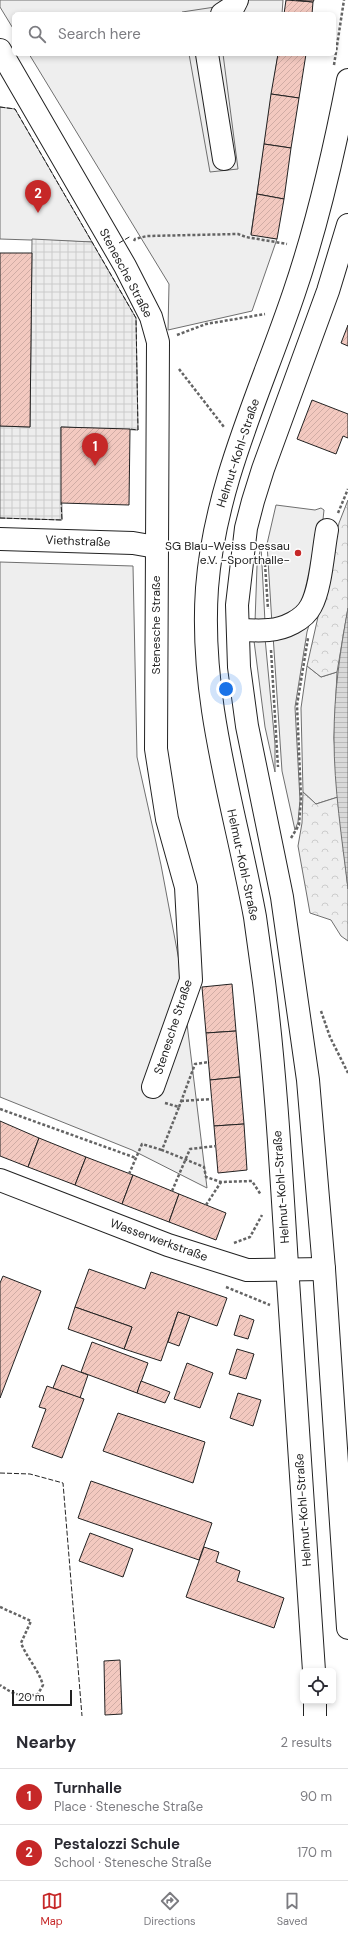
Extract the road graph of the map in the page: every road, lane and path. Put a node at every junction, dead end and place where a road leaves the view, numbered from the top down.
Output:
1 (237, 0) edge
2 (225, 12) edge
3 (0, 50) edge
4 (207, 56) edge
5 (348, 80) edge
6 (224, 159) dead end
7 (348, 225) edge
8 (288, 244) dead end
9 (125, 266) junction
10 (270, 314) dead end
11 (158, 342) junction
12 (228, 432) dead end
13 (348, 489) edge
14 (327, 530) joint
15 (0, 539) edge
16 (156, 547) junction
17 (264, 558) dead end
18 (238, 630) junction
19 (270, 630) junction
20 (310, 631) dead end
21 (277, 773) dead end
22 (288, 844) dead end
23 (319, 1007) dead end
24 (209, 1062) dead end
25 (348, 1073) edge
26 (153, 1087) joint
27 (212, 1099) dead end
28 (181, 1101) junction
29 (179, 1107) junction
30 (0, 1109) edge
31 (216, 1146) dead end
32 (162, 1150) junction
33 (136, 1158) junction
34 (186, 1160) junction
35 (129, 1174) dead end
36 (0, 1180) edge
37 (221, 1182) junction
38 (172, 1191) dead end
39 (263, 1199) dead end
40 (206, 1205) dead end
41 (264, 1212) dead end
42 (232, 1244) dead end
43 (324, 1269) junction
44 (287, 1270) junction
45 (0, 1607) edge
46 (348, 1628) edge
47 (314, 1668) edge
48 (0, 1685) edge
49 (315, 1704) edge
50 (315, 1716) edge

1 - 2 main road
3 - 9 main road, Stenesche Straße
4 - 6 main road
5 - 44 main road, Helmut-Kohl-Straße
7 - 18 main road
8 - 9 path
9 - 11 main road, Stenesche Straße
10 - 11 path
11 - 12 path
11 - 16 main road, Stenesche Straße
13 - 14 path
14 - 19 main road
15 - 16 main road, Viethstraße
16 - 26 main road, Stenesche Straße
17 - 19 path
18 - 19 main road
18 - 43 main road
19 - 21 path
20 - 22 path
23 - 25 path
24 - 28 path
26 - 29 path
27 - 28 path
28 - 29 path
29 - 32 path
30 - 33 path
31 - 34 path
32 - 33 path
32 - 34 path
33 - 35 path
34 - 37 path
34 - 38 path
36 - 44 main road, Wasserwerkstraße
37 - 39 path
37 - 40 path
41 - 42 path
43 - 44 main road, Wasserwerkstraße
43 - 46 main road
44 - 47 main road, Helmut-Kohl-Straße
45 - 48 path
49 - 50 main road

